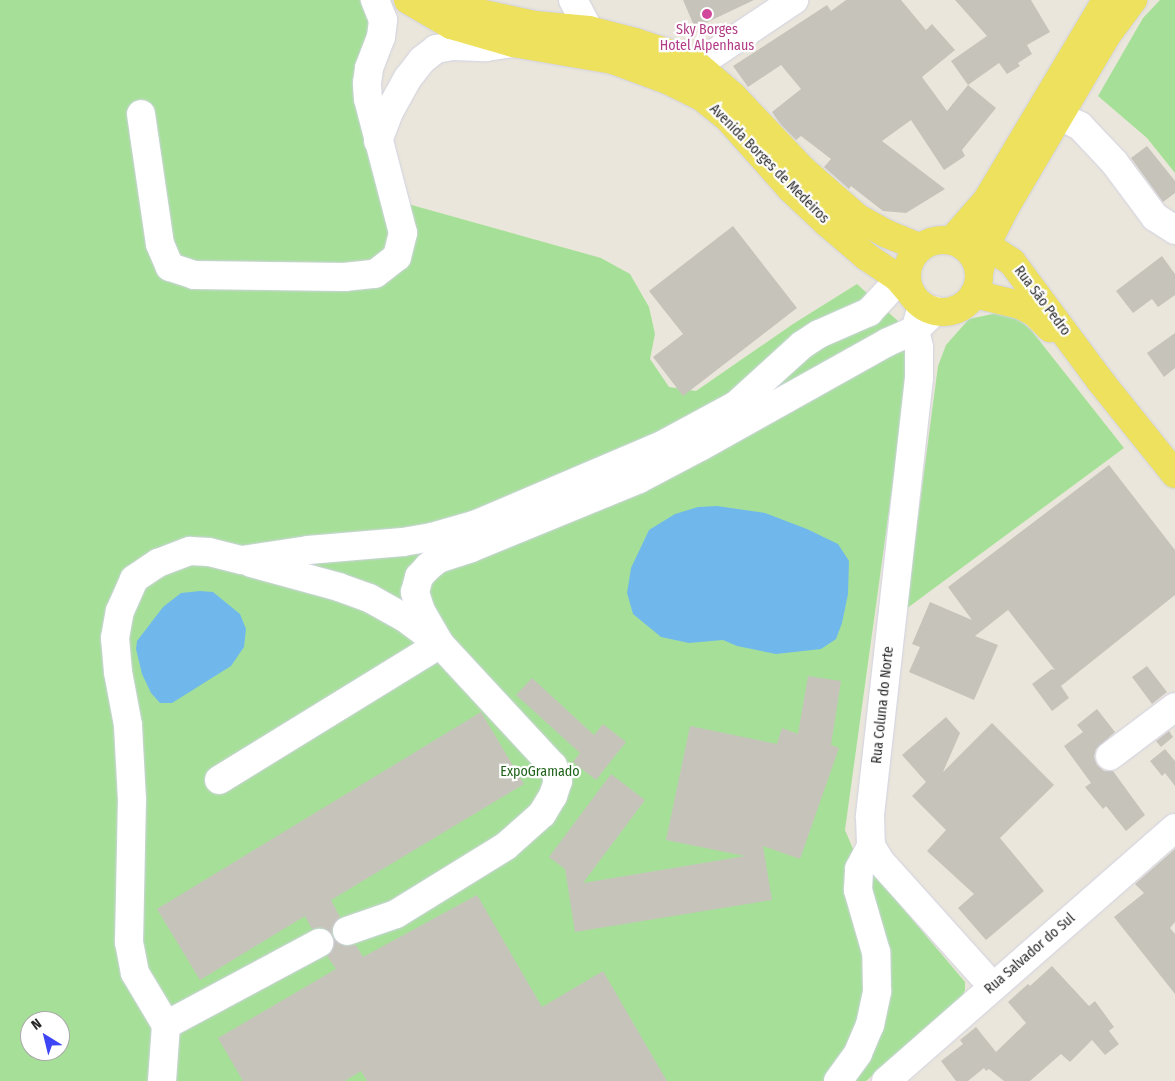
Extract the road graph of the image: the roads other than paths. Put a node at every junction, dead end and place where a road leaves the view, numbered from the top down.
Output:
1 (375, 0) edge
2 (408, 0) edge
3 (450, 0) edge
4 (573, 0) edge
5 (794, 0) edge
6 (1106, 0) edge
7 (1133, 0) edge
8 (589, 30) junction
9 (513, 43) junction
10 (613, 60) junction
11 (697, 65) junction
12 (667, 80) junction
13 (1052, 112) junction
14 (141, 114) dead end
15 (378, 140) junction
16 (1005, 208) junction
17 (1175, 230) edge
18 (968, 244) junction
19 (920, 247) junction
20 (1012, 262) junction
21 (906, 282) junction
22 (961, 297) junction
23 (915, 330) junction
24 (919, 378) junction
25 (1101, 382) junction
26 (1175, 474) edge
27 (574, 495) junction
28 (242, 560) junction
29 (440, 644) junction
30 (1175, 706) edge
31 (1110, 756) dead end
32 (219, 780) dead end
33 (1175, 828) edge
34 (871, 846) junction
35 (347, 931) dead end
36 (319, 943) dead end
37 (993, 987) junction
38 (166, 1025) junction
39 (162, 1081) edge
40 (838, 1081) edge
41 (886, 1081) edge

1 - 15 street
2 - 9 main road, Avenida Borges de Medeiros
3 - 8 main road, Avenida Borges de Medeiros
4 - 8 street
5 - 11 street
6 - 13 main road
7 - 13 main road
8 - 10 street
8 - 11 main road, Avenida Borges de Medeiros
9 - 10 main road, Avenida Borges de Medeiros
9 - 15 street
10 - 12 main road, Avenida Borges de Medeiros
11 - 12 main road
11 - 19 main road, Avenida Borges de Medeiros
12 - 21 main road, Avenida Borges de Medeiros
13 - 16 main road
13 - 17 street
13 - 18 main road
14 - 15 street
16 - 18 main road
16 - 20 main road
18 - 19 main road
18 - 20 main road, Rua São Pedro
18 - 22 main road
19 - 21 main road
20 - 25 main road, Rua São Pedro
21 - 22 main road
21 - 23 street, Rua Coluna do Norte
21 - 27 street
22 - 23 street
22 - 24 street, Rua Coluna do Norte
22 - 25 main road, Rua São Pedro
23 - 24 street, Rua Coluna do Norte
23 - 27 street
24 - 34 street, Rua Coluna do Norte
25 - 26 main road, Rua São Pedro
27 - 28 street
27 - 29 street
28 - 29 street
28 - 38 street
29 - 32 street
29 - 35 street
30 - 31 street
33 - 37 street, Rua Salvador do Sul
34 - 37 street
34 - 40 street
36 - 38 street
37 - 41 street, Rua Salvador do Sul
38 - 39 street

